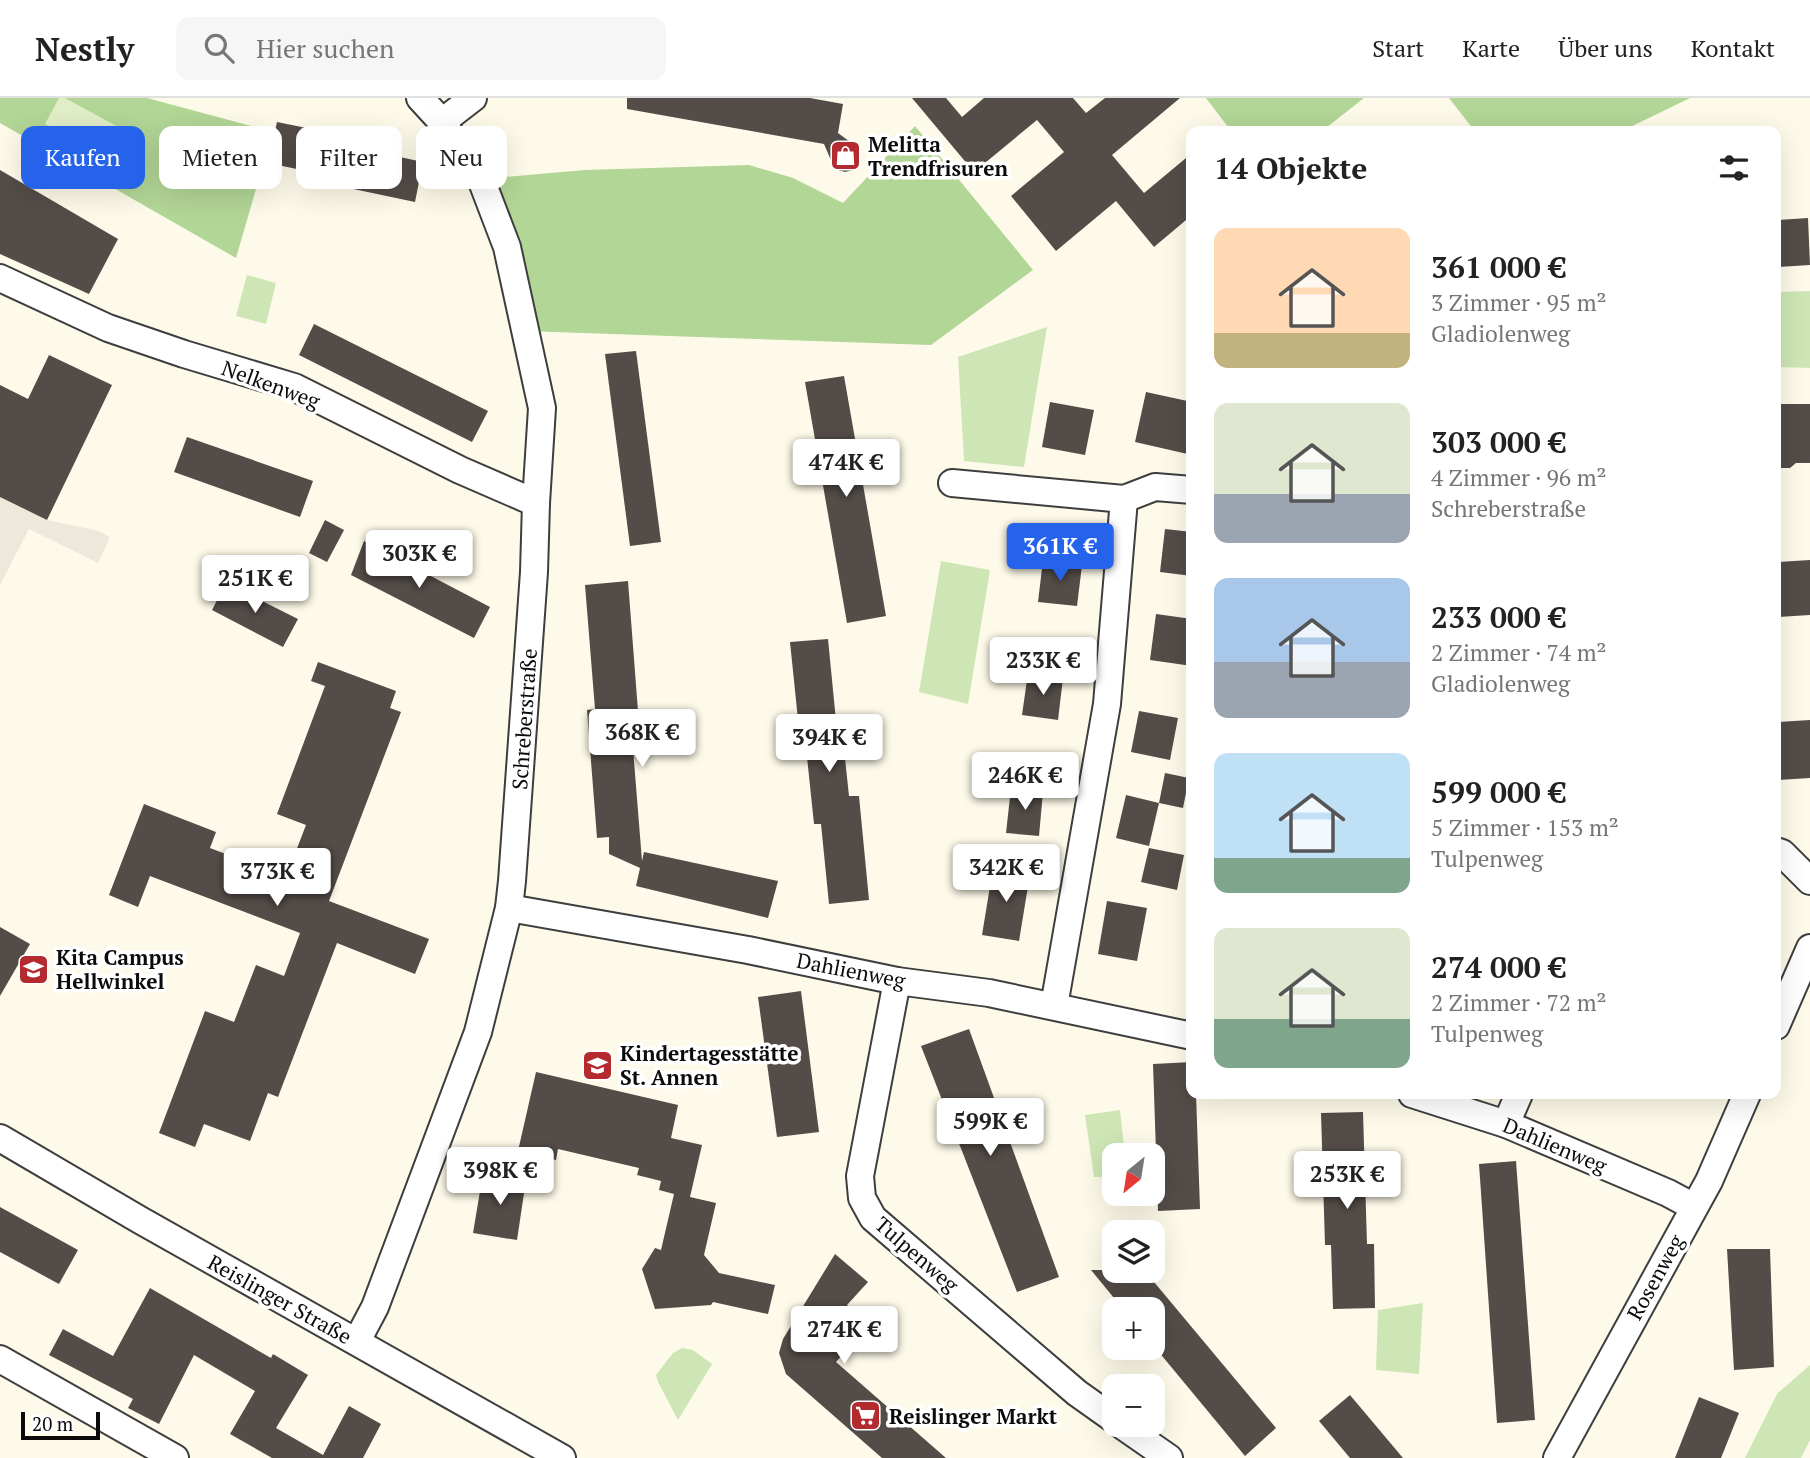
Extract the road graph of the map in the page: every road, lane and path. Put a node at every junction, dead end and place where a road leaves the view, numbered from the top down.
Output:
1 (420, 98) edge
2 (473, 98) edge
3 (442, 122) junction
4 (0, 278) edge
5 (951, 483) dead end
6 (1186, 490) edge
7 (1124, 499) junction
8 (536, 503) junction
9 (1781, 853) edge
10 (1810, 881) edge
11 (509, 908) junction
12 (1810, 948) edge
13 (897, 981) junction
14 (1054, 1006) junction
15 (1781, 1015) edge
16 (1186, 1035) edge
17 (1428, 1099) edge
18 (1517, 1099) edge
19 (1745, 1099) edge
20 (1506, 1124) junction
21 (0, 1138) edge
22 (1693, 1207) junction
23 (357, 1342) junction
24 (0, 1359) edge
25 (1102, 1411) edge
26 (1139, 1437) edge
27 (175, 1458) edge
28 (562, 1458) edge
29 (1169, 1458) edge
30 (1557, 1458) edge

1 - 3 street, Schreberstraße
2 - 3 street
3 - 8 street, Schreberstraße
4 - 8 street, Nelkenweg
5 - 7 street
6 - 7 street
7 - 14 street
8 - 11 street, Schreberstraße
9 - 10 street
11 - 13 street, Dahlienweg
11 - 23 street, Schreberstraße
12 - 15 street
13 - 14 street, Dahlienweg
13 - 25 street, Tulpenweg
14 - 16 street, Dahlienweg
17 - 20 street, Dahlienweg
18 - 20 street
19 - 22 street, Rosenweg
20 - 22 street, Dahlienweg
21 - 23 street, Reislinger Straße
22 - 30 street, Rosenweg
23 - 28 street, Reislinger Straße
24 - 27 street
26 - 29 street

